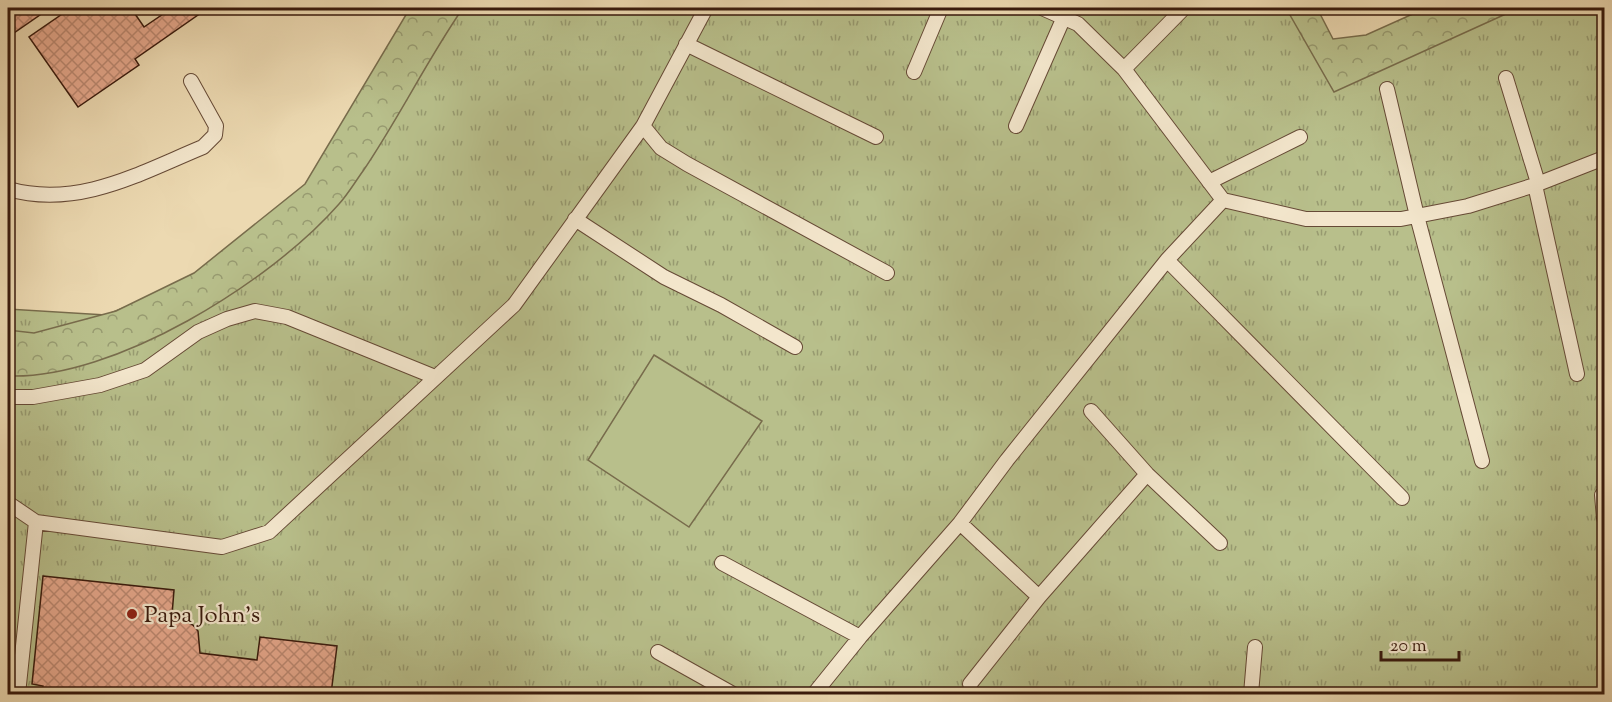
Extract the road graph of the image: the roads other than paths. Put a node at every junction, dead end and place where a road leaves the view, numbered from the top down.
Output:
1 (706, 8) edge
2 (941, 8) edge
3 (1184, 8) edge
4 (1047, 9) edge
5 (1064, 18) junction
6 (686, 44) junction
7 (1124, 69) junction
8 (914, 72) dead end
9 (1506, 78) dead end
10 (191, 81) dead end
11 (1387, 89) dead end
12 (643, 126) junction
13 (1016, 126) dead end
14 (876, 137) dead end
15 (1300, 137) dead end
16 (1605, 158) edge
17 (1209, 182) junction
18 (1536, 184) junction
19 (8, 189) edge
20 (1222, 200) junction
21 (1418, 216) junction
22 (575, 219) junction
23 (1167, 260) junction
24 (887, 273) dead end
25 (795, 347) dead end
26 (1577, 374) dead end
27 (435, 377) junction
28 (8, 398) edge
29 (1091, 411) dead end
30 (1482, 461) dead end
31 (1147, 474) junction
32 (1602, 495) dead end
33 (1402, 498) dead end
34 (8, 503) edge
35 (1605, 518) edge
36 (36, 522) junction
37 (960, 523) junction
38 (1220, 543) dead end
39 (722, 563) dead end
40 (1039, 597) junction
41 (860, 638) junction
42 (1256, 647) dead end
43 (658, 652) dead end
44 (970, 684) dead end
45 (18, 694) edge
46 (734, 694) edge
47 (814, 694) edge
48 (1251, 694) edge

1 - 6 lane
2 - 8 lane
3 - 7 lane
4 - 5 lane
5 - 7 lane
5 - 13 lane
6 - 12 lane
6 - 14 lane
7 - 17 lane
9 - 18 lane
10 - 19 lane
11 - 21 lane
12 - 22 lane
12 - 24 lane
15 - 17 lane
16 - 18 lane
17 - 20 lane
18 - 21 lane
18 - 26 lane
20 - 21 lane
20 - 23 lane
21 - 30 lane
22 - 25 lane
22 - 27 lane
23 - 33 lane
23 - 37 lane
27 - 28 lane
27 - 36 lane
29 - 31 lane
31 - 38 lane
31 - 40 lane
32 - 35 lane
34 - 36 lane
36 - 45 lane
37 - 40 lane
37 - 41 lane
39 - 41 lane
40 - 44 lane
41 - 47 lane
42 - 48 lane
43 - 46 lane

